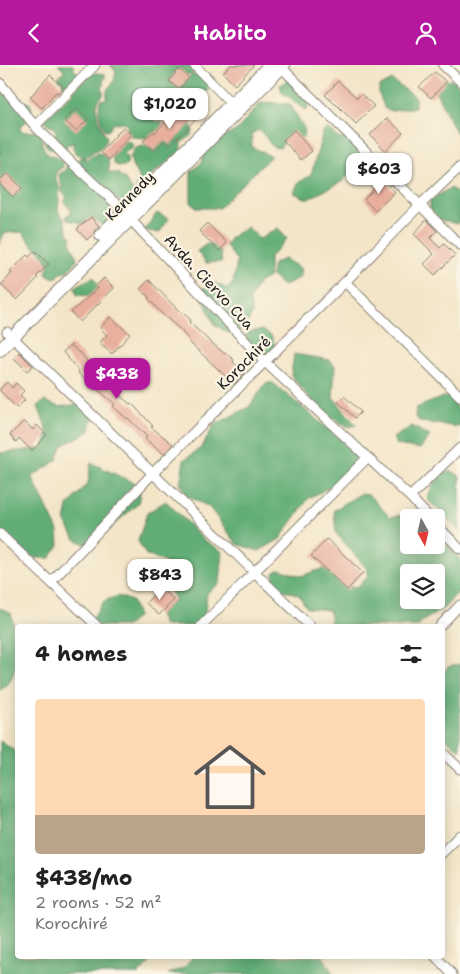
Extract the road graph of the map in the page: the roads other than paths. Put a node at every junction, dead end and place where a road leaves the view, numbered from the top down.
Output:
1 (95, 65) edge
2 (194, 65) edge
3 (443, 65) edge
4 (279, 66) edge
5 (460, 81) edge
6 (0, 83) edge
7 (235, 107) junction
8 (34, 126) junction
9 (460, 167) edge
10 (419, 206) junction
11 (127, 215) junction
12 (460, 245) edge
13 (345, 282) junction
14 (6, 336) edge
15 (0, 350) edge
16 (265, 363) junction
17 (460, 396) edge
18 (460, 448) edge
19 (368, 458) junction
20 (153, 473) junction
21 (410, 497) junction
22 (422, 509) edge
23 (445, 533) edge
24 (0, 534) edge
25 (460, 549) edge
26 (255, 573) junction
27 (51, 582) junction
28 (460, 605) edge
29 (95, 624) edge
30 (203, 624) edge
31 (308, 624) edge
32 (442, 624) edge
33 (445, 755) edge
34 (460, 769) edge
35 (460, 835) edge
36 (445, 850) edge
37 (438, 959) edge
38 (452, 974) edge

1 - 8 street
2 - 7 street
3 - 5 street
4 - 7 main road, Kennedy
4 - 10 street
6 - 8 street, Avda. Ciervo Cua
7 - 11 main road, Kennedy
8 - 11 street, Avda. Ciervo Cua
9 - 10 street, Korochiré
10 - 12 street
10 - 13 street, Korochiré
11 - 14 main road, Kennedy
11 - 16 street, Avda. Ciervo Cua
13 - 16 street, Korochiré
13 - 17 street
14 - 15 main road, Kennedy
14 - 20 street
16 - 19 street, Avda. Ciervo Cua
16 - 20 street, Korochiré
18 - 21 street
19 - 21 street, Avda. Ciervo Cua
19 - 26 street
20 - 26 street
20 - 27 street, Korochiré
21 - 22 street, Avda. Ciervo Cua
23 - 25 street
24 - 27 street
26 - 30 street
26 - 31 street
27 - 29 street
28 - 32 street
33 - 34 street
35 - 36 street
37 - 38 street

